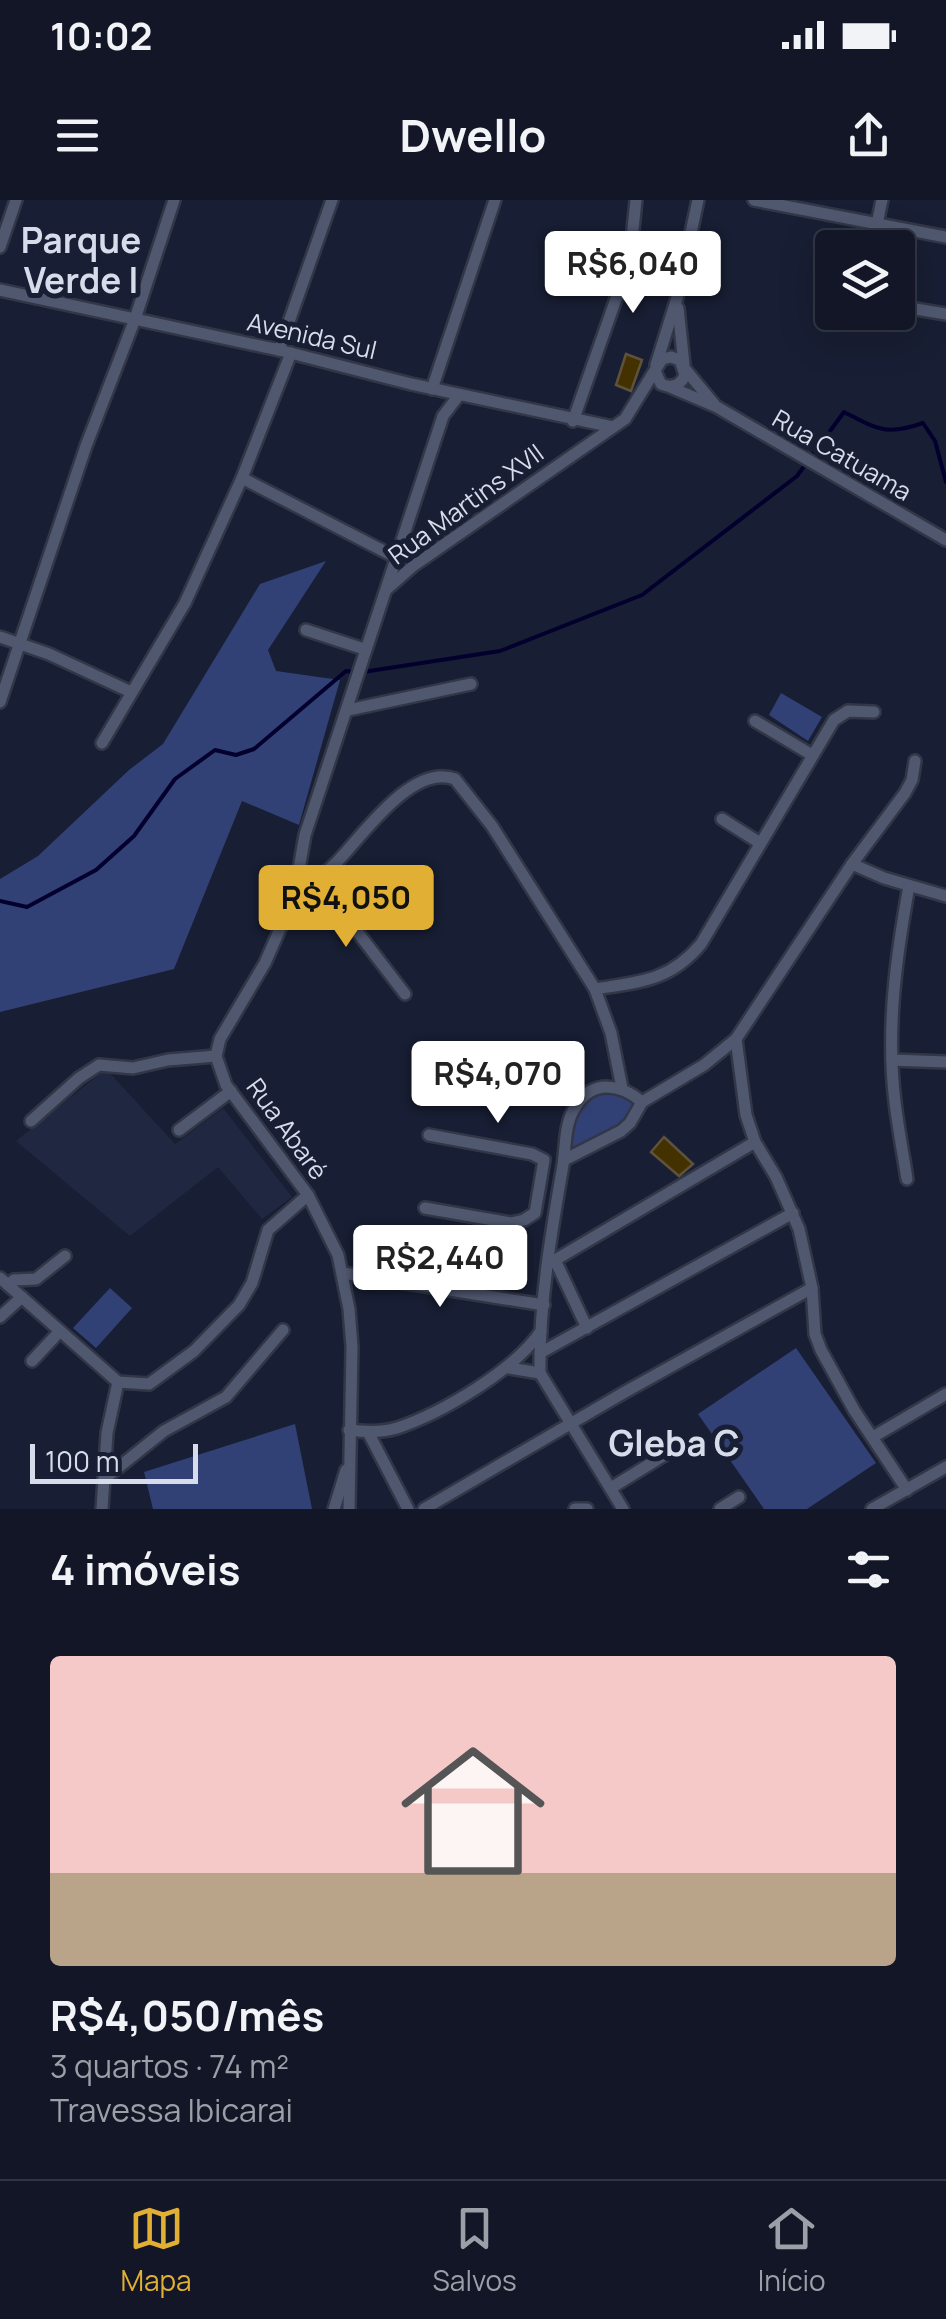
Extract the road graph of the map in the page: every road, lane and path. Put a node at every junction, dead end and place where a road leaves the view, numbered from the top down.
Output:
1 (16, 200) edge
2 (174, 200) edge
3 (332, 200) edge
4 (495, 200) edge
5 (636, 200) edge
6 (698, 200) edge
7 (754, 200) edge
8 (882, 200) edge
9 (878, 223) junction
10 (876, 230) edge
11 (946, 236) edge
12 (0, 247) edge
13 (0, 290) edge
14 (678, 298) junction
15 (915, 309) edge
16 (946, 314) edge
17 (135, 319) junction
18 (285, 351) junction
19 (684, 367) junction
20 (656, 369) junction
21 (668, 386) junction
22 (437, 390) junction
23 (458, 395) junction
24 (637, 404) junction
25 (716, 407) junction
26 (443, 416) junction
27 (574, 421) junction
28 (613, 427) junction
29 (242, 478) junction
30 (946, 540) edge
31 (396, 557) junction
32 (414, 566) junction
33 (384, 592) junction
34 (306, 630) dead end
35 (0, 637) edge
36 (21, 642) junction
37 (363, 652) junction
38 (471, 684) dead end
39 (131, 692) junction
40 (0, 702) edge
41 (348, 710) junction
42 (874, 712) dead end
43 (755, 720) dead end
44 (102, 743) dead end
45 (812, 756) junction
46 (916, 762) dead end
47 (722, 819) dead end
48 (760, 843) junction
49 (852, 864) junction
50 (313, 884) junction
51 (909, 886) junction
52 (946, 896) edge
53 (294, 897) junction
54 (595, 989) junction
55 (405, 994) dead end
56 (736, 1039) junction
57 (216, 1056) junction
58 (892, 1060) junction
59 (946, 1062) edge
60 (622, 1088) junction
61 (231, 1091) junction
62 (642, 1102) junction
63 (31, 1120) dead end
64 (179, 1130) dead end
65 (428, 1134) dead end
66 (754, 1142) junction
67 (564, 1160) junction
68 (908, 1179) dead end
69 (538, 1192) junction
70 (558, 1194) junction
71 (308, 1196) junction
72 (425, 1208) dead end
73 (793, 1213) junction
74 (65, 1256) dead end
75 (553, 1261) junction
76 (343, 1273) junction
77 (4, 1281) edge
78 (812, 1288) junction
79 (22, 1297) junction
80 (544, 1306) junction
81 (0, 1317) edge
82 (587, 1328) junction
83 (283, 1330) dead end
84 (60, 1331) junction
85 (541, 1331) junction
86 (540, 1353) junction
87 (32, 1360) dead end
88 (509, 1368) junction
89 (540, 1374) junction
90 (118, 1382) junction
91 (946, 1394) edge
92 (571, 1422) junction
93 (349, 1430) junction
94 (368, 1432) junction
95 (873, 1437) junction
96 (684, 1443) dead end
97 (349, 1461) junction
98 (946, 1466) edge
99 (104, 1480) junction
100 (610, 1488) junction
101 (907, 1490) junction
102 (739, 1497) dead end
103 (102, 1509) edge
104 (334, 1509) edge
105 (349, 1509) edge
106 (408, 1509) edge
107 (424, 1509) edge
108 (575, 1509) edge
109 (587, 1509) edge
110 (623, 1509) edge
111 (720, 1509) edge
112 (872, 1509) edge

1 - 12 street
2 - 17 street
3 - 18 street
4 - 22 street
5 - 27 street
6 - 14 street
7 - 9 street
8 - 9 street
9 - 10 street
9 - 11 street
13 - 17 street, Avenida Sul
14 - 19 street
14 - 20 street, Rua Martins XVII
15 - 16 street
17 - 18 street, Avenida Sul
17 - 36 street
18 - 22 street, Avenida Sul
18 - 29 street
19 - 20 street
19 - 21 street
19 - 25 street, Rua Catuama
20 - 21 street
20 - 24 street, Rua Martins XVII
21 - 24 street, Rua Martins XVII
21 - 25 street, Rua Catuama
22 - 23 street, Avenida Sul
22 - 26 street
23 - 26 street
23 - 27 street, Avenida Sul
24 - 28 street, Rua Martins XVII
25 - 30 street, Rua Catuama
26 - 31 street
27 - 28 street, Avenida Sul
28 - 32 street, Rua Martins XVII
29 - 31 street
29 - 39 street
31 - 32 street
31 - 33 street
32 - 33 street, Rua Martins XVII
33 - 37 street, Rua Martins XVII
34 - 37 street
35 - 36 street
36 - 39 street
36 - 40 street
37 - 41 street, Rua Martins XVII
38 - 41 street
39 - 44 street
41 - 53 street, Rua Martins XVII
42 - 45 street
43 - 45 street
45 - 48 street
46 - 49 street
47 - 48 street
48 - 54 street
49 - 51 street
49 - 56 street
50 - 53 street
50 - 54 street
50 - 55 street
51 - 52 street
51 - 58 street
53 - 57 street
54 - 60 street
56 - 62 street
56 - 66 street
57 - 61 street, Rua Abaré
57 - 63 street
58 - 59 street
58 - 68 street
60 - 62 street
60 - 67 street
61 - 64 street
61 - 71 street, Rua Abaré
62 - 67 street
65 - 69 street
66 - 73 street
66 - 75 street
67 - 70 street
69 - 70 street
69 - 72 street
70 - 75 street
71 - 76 street, Rua Abaré
71 - 90 street
73 - 78 street
73 - 82 street
74 - 77 street
75 - 80 street
75 - 82 street
76 - 80 street
76 - 93 street, Rua Abaré
77 - 79 street
78 - 92 street
78 - 95 street
79 - 81 street
79 - 84 street
80 - 85 street
82 - 86 street
83 - 99 street
84 - 87 street
84 - 90 street
85 - 86 street
85 - 88 street
86 - 89 street
88 - 89 street
88 - 94 street
89 - 92 street
90 - 99 street
91 - 95 street
92 - 100 street
92 - 107 street
93 - 94 street
93 - 97 street, Rua Abaré
94 - 106 street
95 - 101 street
96 - 100 street
97 - 104 street, Rua Abaré
97 - 105 street, Rua Abaré
98 - 101 street
99 - 103 street
100 - 110 street
101 - 112 street
102 - 111 street
108 - 109 street

